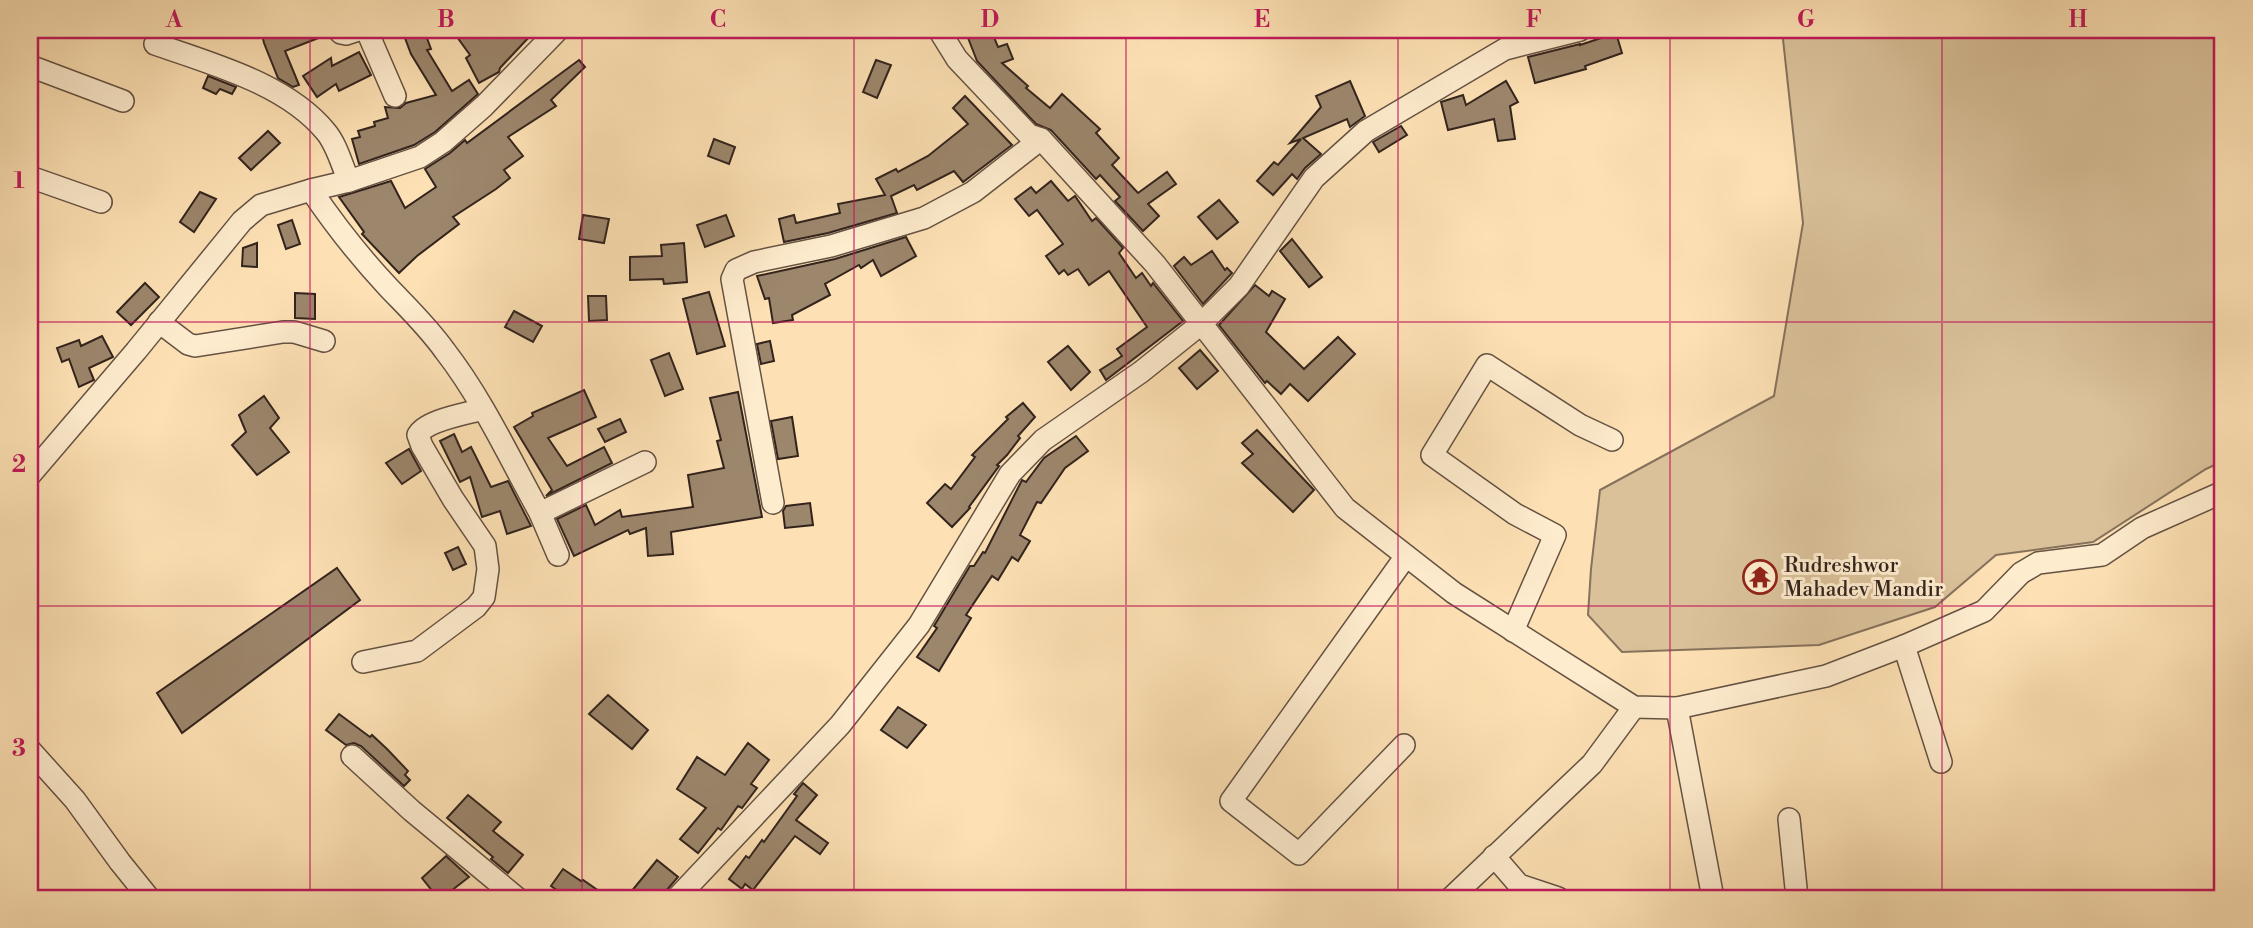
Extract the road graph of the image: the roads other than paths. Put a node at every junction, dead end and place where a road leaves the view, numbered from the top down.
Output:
1 (338, 30) edge
2 (358, 30) edge
3 (365, 30) edge
4 (558, 30) edge
5 (939, 30) edge
6 (1580, 30) edge
7 (155, 44) dead end
8 (30, 66) edge
9 (395, 96) dead end
10 (123, 101) dead end
11 (1041, 139) junction
12 (30, 177) edge
13 (349, 181) junction
14 (311, 190) junction
15 (102, 202) dead end
16 (159, 322) junction
17 (1201, 324) junction
18 (324, 341) dead end
19 (483, 409) junction
20 (1612, 440) dead end
21 (645, 462) dead end
22 (30, 475) edge
23 (2223, 492) edge
24 (774, 503) dead end
25 (540, 513) junction
26 (558, 555) dead end
27 (1406, 556) junction
28 (1514, 631) junction
29 (1904, 646) junction
30 (363, 662) dead end
31 (1634, 707) junction
32 (1677, 708) junction
33 (1404, 745) dead end
34 (30, 750) edge
35 (352, 756) dead end
36 (1941, 762) dead end
37 (1789, 819) dead end
38 (1494, 856) junction
39 (149, 898) edge
40 (517, 898) edge
41 (677, 898) edge
42 (1451, 898) edge
43 (1558, 898) edge
44 (1713, 898) edge
45 (1797, 898) edge

1 - 2 street
3 - 9 street
4 - 13 street
5 - 11 street
6 - 17 street
7 - 13 street
8 - 10 street
11 - 17 street
11 - 24 street
12 - 15 street
13 - 14 street
14 - 16 street
14 - 19 street
16 - 18 street
16 - 22 street
17 - 27 street
17 - 41 street
19 - 25 street
19 - 30 street
20 - 28 street
21 - 25 street
23 - 29 street
25 - 26 street
27 - 28 street
27 - 33 street
28 - 31 street
29 - 32 street
29 - 36 street
31 - 32 street
31 - 38 street
32 - 44 street
34 - 39 street
35 - 40 street
37 - 45 street
38 - 42 street
38 - 43 street

